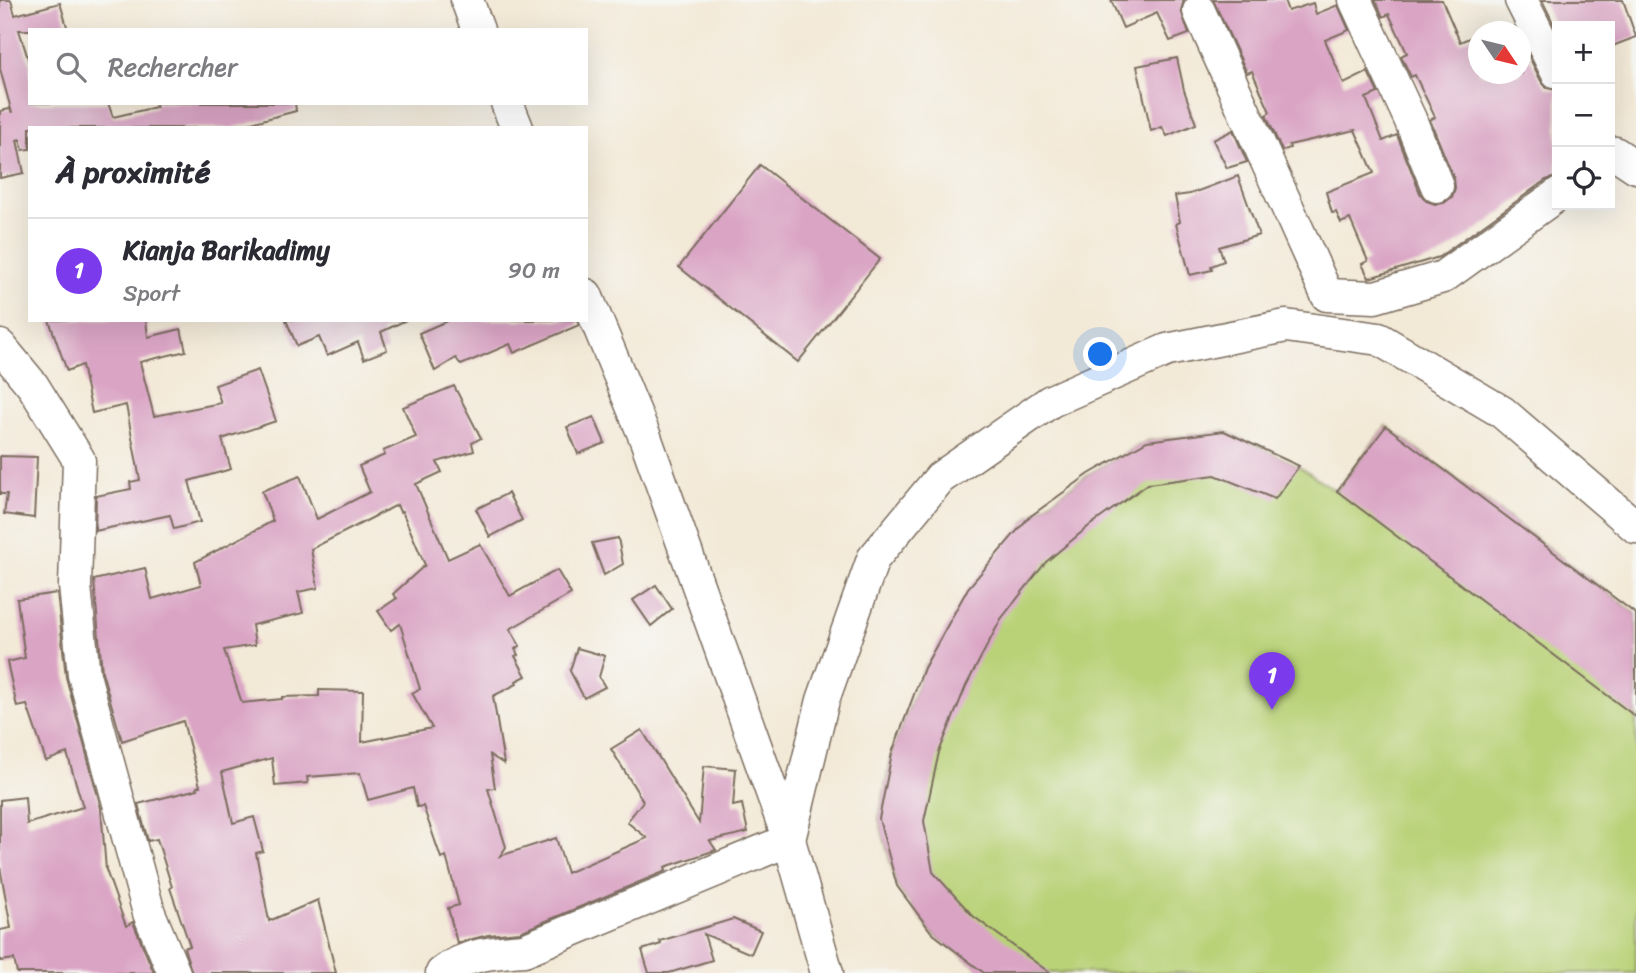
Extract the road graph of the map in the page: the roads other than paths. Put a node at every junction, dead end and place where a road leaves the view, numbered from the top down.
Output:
1 (467, 0) edge
2 (1355, 0) edge
3 (1521, 0) edge
4 (1199, 10) dead end
5 (477, 28) edge
6 (1552, 62) edge
7 (508, 105) edge
8 (516, 126) edge
9 (1437, 186) dead end
10 (1552, 199) edge
11 (1327, 295) junction
12 (588, 300) edge
13 (1286, 326) junction
14 (0, 346) edge
15 (1636, 527) edge
16 (789, 839) junction
17 (174, 973) edge
18 (442, 973) edge
19 (828, 973) edge

1 - 5 street
2 - 9 street
3 - 6 street
4 - 11 street
7 - 8 street
10 - 11 street
11 - 13 street
12 - 16 street
13 - 15 street
13 - 16 street
14 - 17 street
16 - 18 street
16 - 19 street

